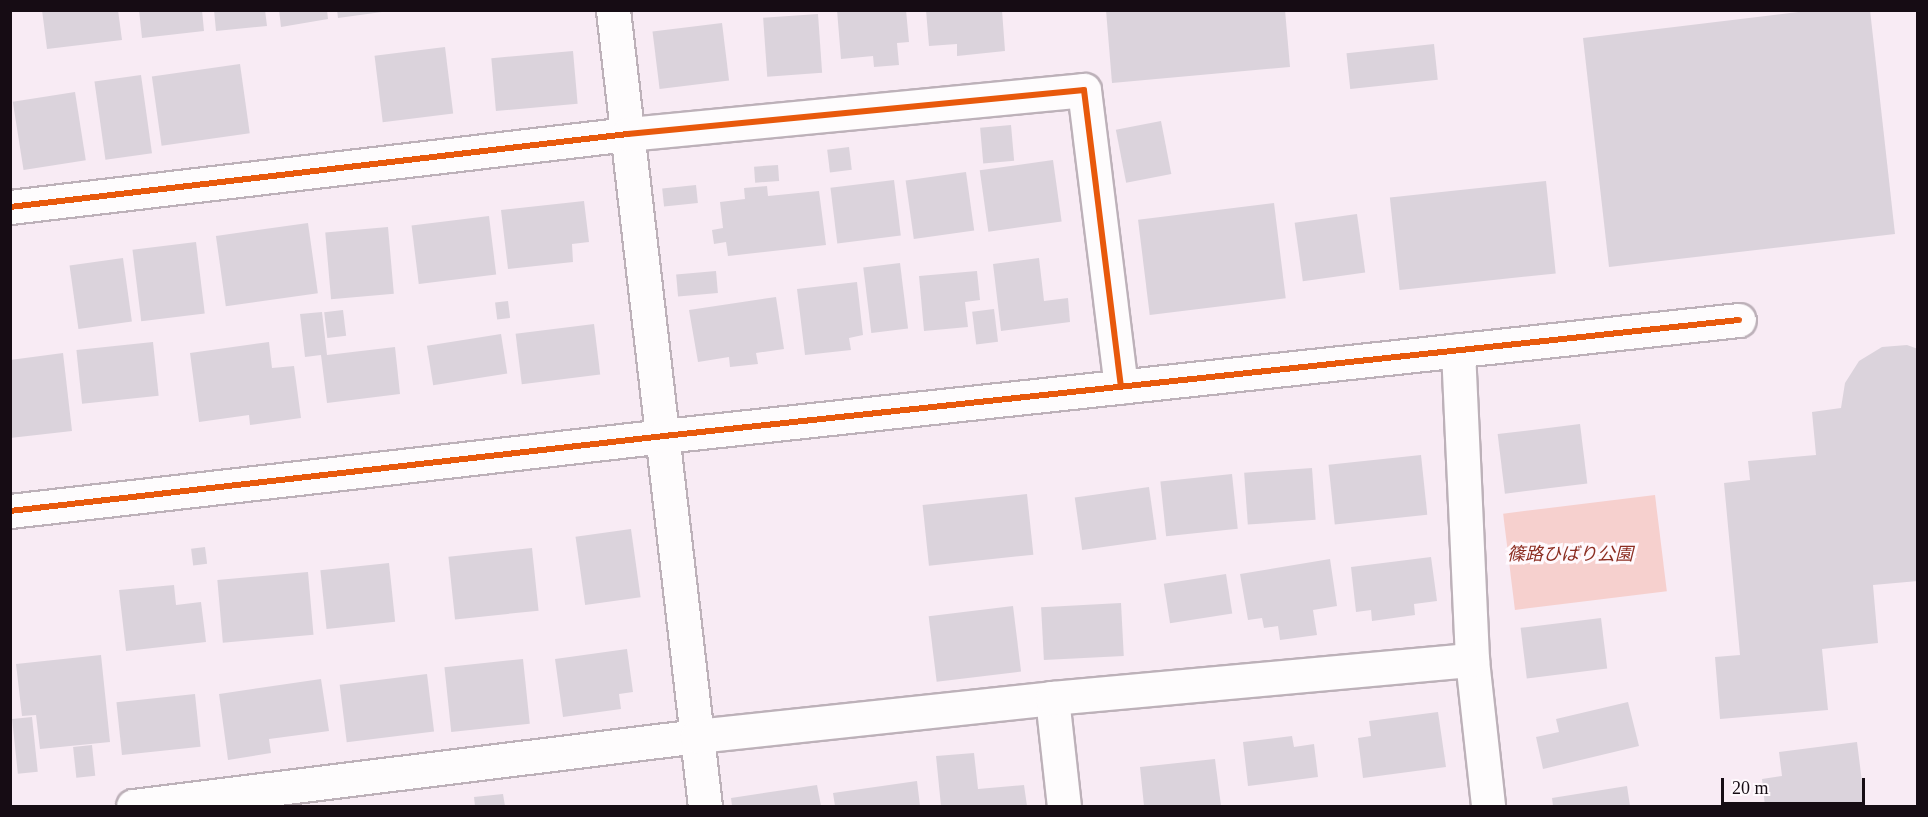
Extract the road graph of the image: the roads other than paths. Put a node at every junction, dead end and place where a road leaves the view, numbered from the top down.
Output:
1 (613, 10) edge
2 (628, 134) junction
3 (10, 207) edge
4 (1739, 320) dead end
5 (1458, 350) junction
6 (1121, 387) junction
7 (664, 436) junction
8 (10, 511) edge
9 (1472, 660) junction
10 (1052, 698) junction
11 (697, 735) junction
12 (133, 807) edge
13 (705, 807) edge
14 (1064, 807) edge
15 (1488, 807) edge

1 - 2 street
2 - 3 street
2 - 6 street
2 - 7 street
4 - 5 street
5 - 6 street
5 - 9 street
6 - 7 street
7 - 8 street
7 - 11 street
9 - 10 street
9 - 15 street
10 - 11 street
10 - 14 street
11 - 12 street
11 - 13 street

